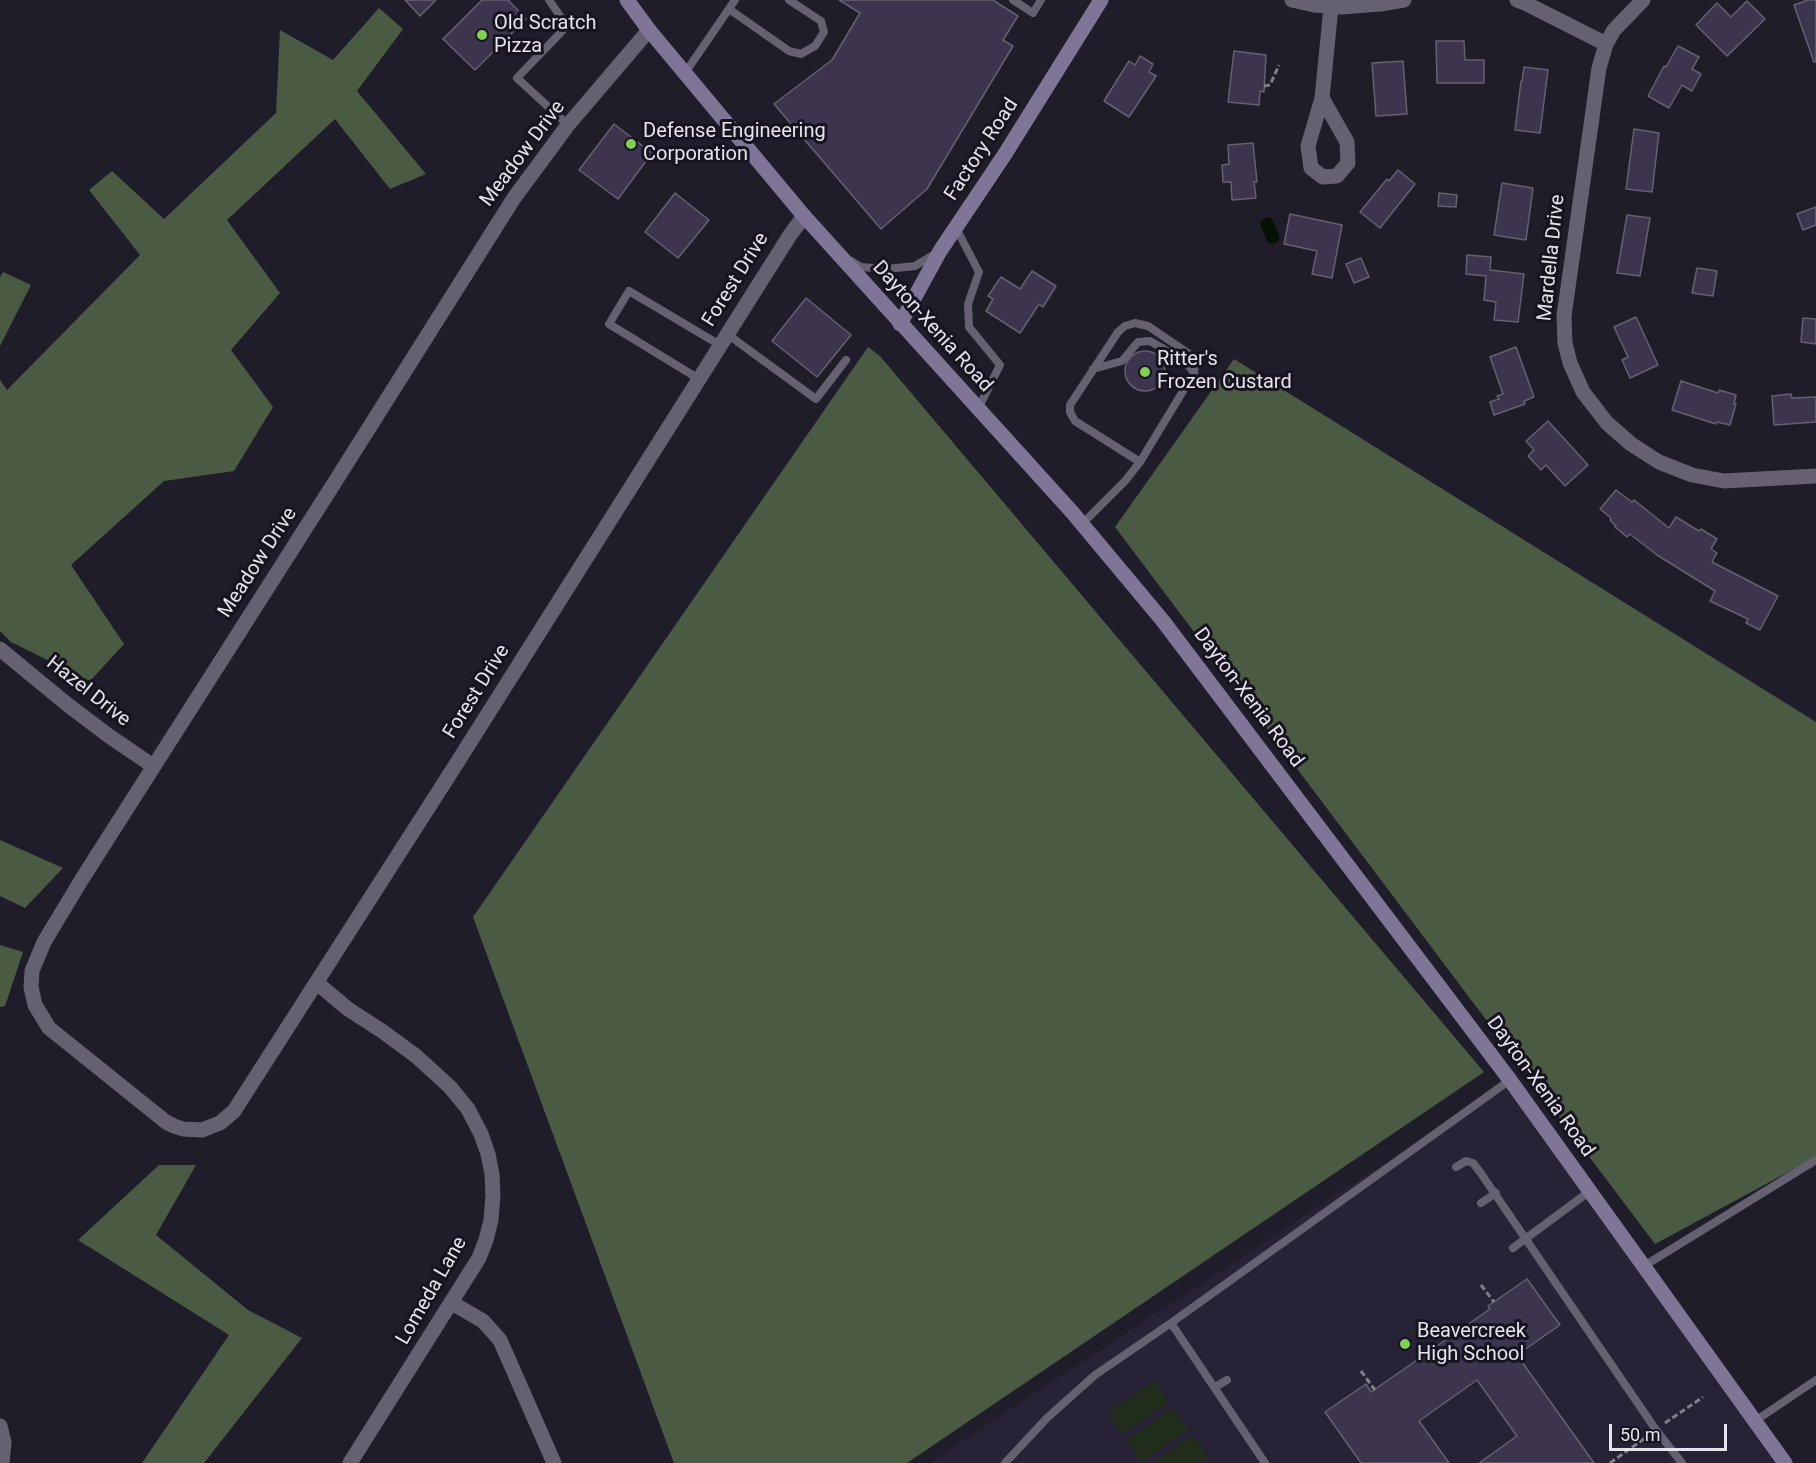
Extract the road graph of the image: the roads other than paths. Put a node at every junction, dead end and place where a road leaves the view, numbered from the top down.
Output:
1 (549, 0) edge
2 (627, 0) edge
3 (735, 0) edge
4 (789, 0) edge
5 (1012, 0) edge
6 (1041, 0) edge
7 (1101, 0) edge
8 (1292, 0) edge
9 (1404, 0) edge
10 (1517, 0) edge
11 (1643, 0) edge
12 (1331, 7) junction
13 (729, 9) junction
14 (649, 30) junction
15 (1606, 44) junction
16 (685, 73) junction
17 (1322, 98) junction
18 (568, 125) junction
19 (804, 216) junction
20 (956, 228) junction
21 (834, 251) junction
22 (940, 251) junction
23 (900, 324) junction
24 (724, 340) junction
25 (846, 360) dead end
26 (1093, 369) junction
27 (1194, 373) junction
28 (699, 379) junction
29 (978, 409) junction
30 (1140, 462) junction
31 (1816, 476) edge
32 (1082, 524) junction
33 (0, 649) edge
34 (153, 766) junction
35 (317, 983) junction
36 (1510, 1080) junction
37 (153, 1111) joint
38 (1816, 1160) edge
39 (1456, 1167) dead end
40 (1590, 1191) junction
41 (1496, 1193) junction
42 (1481, 1203) dead end
43 (1527, 1238) junction
44 (1513, 1248) dead end
45 (1644, 1266) junction
46 (452, 1303) junction
47 (1171, 1323) junction
48 (1227, 1380) dead end
49 (1816, 1380) edge
50 (1215, 1387) junction
51 (1755, 1421) junction
52 (0, 1426) edge
53 (2, 1463) edge
54 (350, 1463) edge
55 (554, 1463) edge
56 (1005, 1463) edge
57 (1265, 1463) edge
58 (1682, 1463) edge
59 (1785, 1463) edge

1 - 18 lane
2 - 14 main road, Dayton-Xenia Road
3 - 13 lane
4 - 13 lane
5 - 6 lane
7 - 20 main road, Factory Road
8 - 12 street
9 - 12 street
10 - 15 street
11 - 15 street
12 - 17 street
13 - 16 lane
14 - 16 main road, Dayton-Xenia Road
14 - 18 street, Meadow Drive
15 - 31 street, Mardella Drive
16 - 19 main road, Dayton-Xenia Road
17 - 17 street
18 - 34 street, Meadow Drive
19 - 21 main road, Dayton-Xenia Road
19 - 24 street, Forest Drive
20 - 22 main road, Factory Road
20 - 29 lane
21 - 22 lane
21 - 23 main road, Dayton-Xenia Road
22 - 23 main road, Factory Road
23 - 29 main road, Dayton-Xenia Road
24 - 25 lane
24 - 28 street, Forest Drive
24 - 28 lane
26 - 27 lane
26 - 27 lane
26 - 30 lane
27 - 30 lane
28 - 35 street, Forest Drive
29 - 32 main road, Dayton-Xenia Road
30 - 32 lane
32 - 36 main road, Dayton-Xenia Road
33 - 34 street, Hazel Drive
34 - 37 street, Meadow Drive
35 - 37 street, Forest Drive
35 - 46 street, Lomeda Lane
36 - 40 main road, Dayton-Xenia Road
36 - 47 lane
38 - 45 lane
39 - 41 lane
40 - 43 lane
40 - 45 main road, Dayton-Xenia Road
41 - 42 lane
41 - 43 lane
43 - 44 lane
43 - 58 lane
45 - 51 main road, Dayton-Xenia Road
46 - 54 street, Lomeda Lane
46 - 55 street
47 - 50 lane
47 - 56 lane
48 - 50 lane
49 - 51 lane
50 - 57 lane
51 - 59 main road, Dayton-Xenia Road
52 - 53 street

